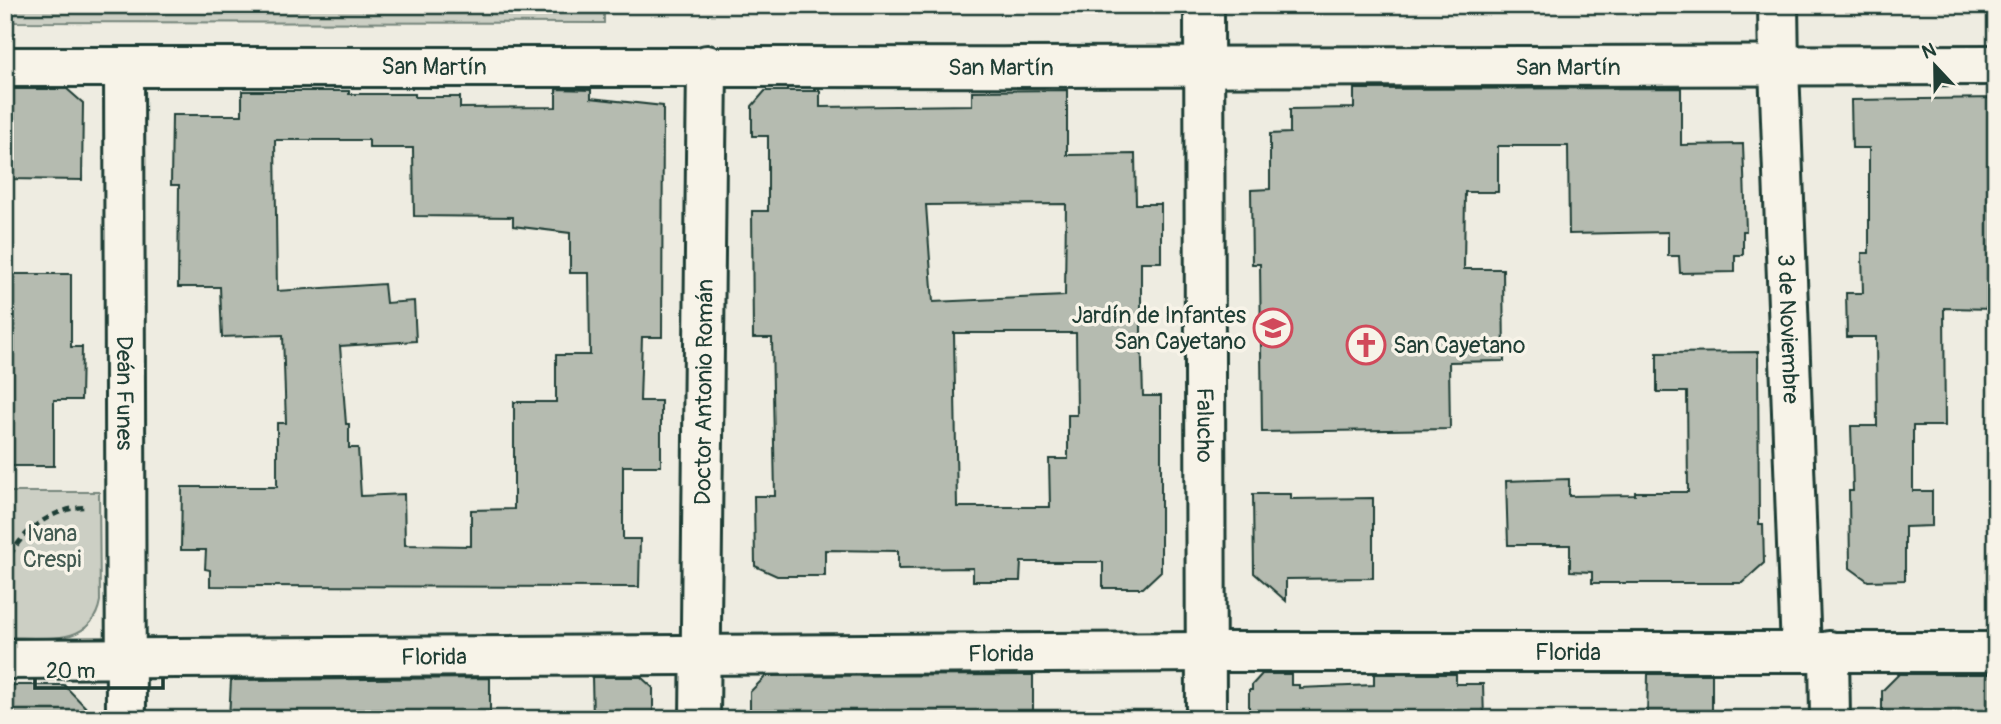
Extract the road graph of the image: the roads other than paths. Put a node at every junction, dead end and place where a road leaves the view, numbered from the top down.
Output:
1 (1205, 5) edge
2 (1778, 5) edge
3 (707, 65) junction
4 (1996, 65) edge
5 (5, 67) edge
6 (124, 67) junction
7 (1779, 67) junction
8 (1204, 68) junction
9 (1815, 651) junction
10 (1206, 652) junction
11 (1996, 652) edge
12 (700, 655) junction
13 (126, 658) junction
14 (5, 659) edge
15 (126, 719) edge
16 (701, 719) edge
17 (1206, 719) edge
18 (1830, 719) edge

1 - 8 street, Falucho
2 - 7 street, 3 de Noviembre
3 - 6 street, San Martín
3 - 8 street, San Martín
3 - 12 street, Doctor Antonio Román
4 - 7 street, San Martín
5 - 6 street, San Martín
6 - 13 street, Deán Funes
7 - 8 street, San Martín
7 - 9 street, 3 de Noviembre
8 - 10 street, Falucho
9 - 10 street, Florida
9 - 11 street, Florida
9 - 18 street, 3 de Noviembre
10 - 12 street, Florida
10 - 17 street, Falucho
12 - 13 street, Florida
12 - 16 street, Doctor Antonio Román
13 - 14 street, Florida
13 - 15 street, Deán Funes

